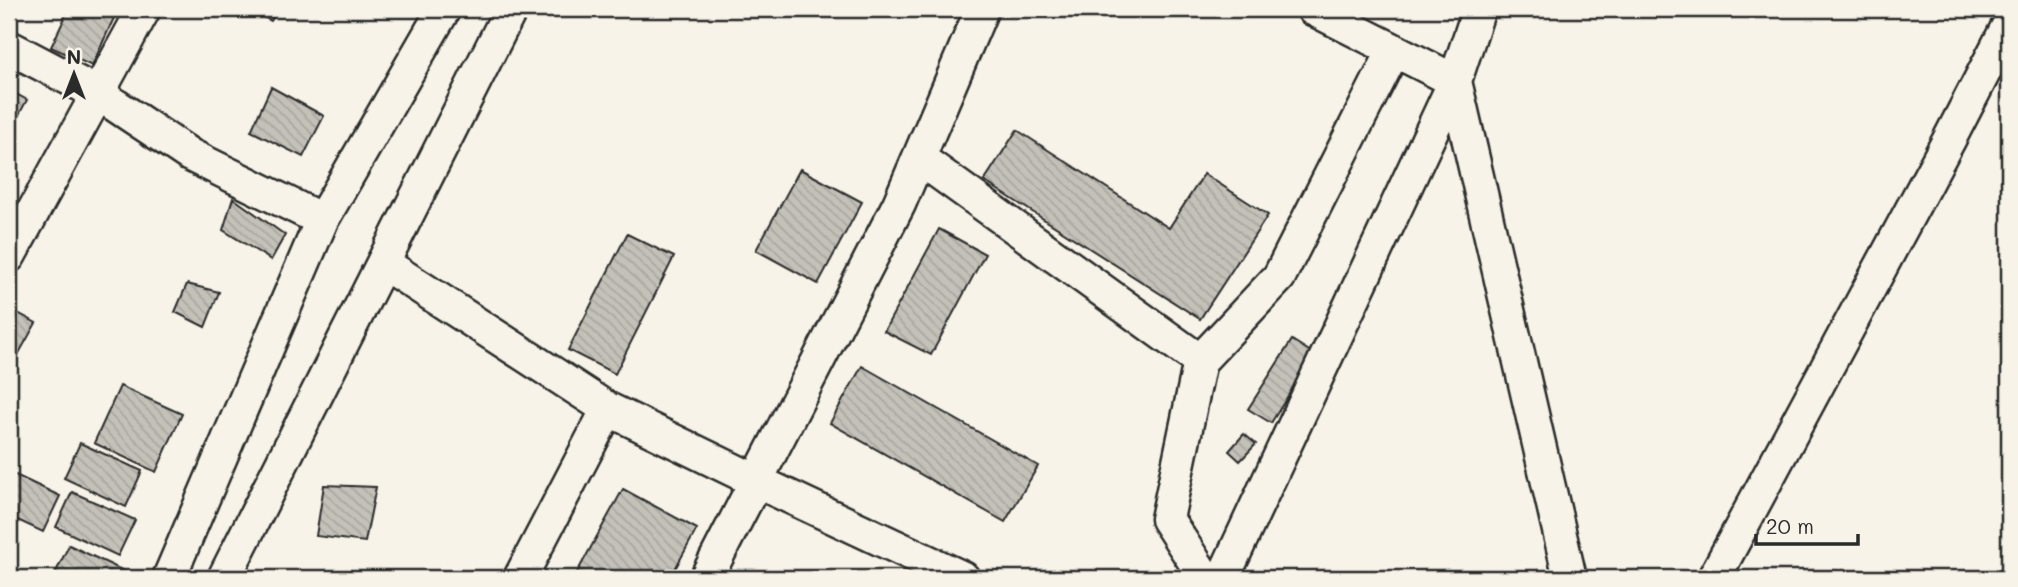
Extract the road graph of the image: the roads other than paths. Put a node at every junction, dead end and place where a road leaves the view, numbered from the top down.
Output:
1 (144, 9) edge
2 (444, 9) edge
3 (511, 9) edge
4 (982, 9) edge
5 (1313, 9) edge
6 (1479, 9) edge
7 (2009, 24) edge
8 (9, 47) edge
9 (1394, 50) junction
10 (1455, 81) junction
11 (97, 93) junction
12 (919, 158) junction
13 (323, 220) junction
14 (9, 256) edge
15 (383, 263) junction
16 (1200, 361) junction
17 (608, 409) junction
18 (756, 481) junction
19 (169, 578) edge
20 (224, 578) edge
21 (520, 578) edge
22 (706, 578) edge
23 (963, 578) edge
24 (1205, 578) edge
25 (1223, 578) edge
26 (1570, 578) edge
27 (1714, 578) edge

1 - 11 street
2 - 13 street
3 - 15 street
4 - 12 street
5 - 9 street
6 - 10 street
7 - 27 street
8 - 11 street
9 - 10 street
9 - 16 street
10 - 25 street
10 - 26 street
11 - 13 street
11 - 14 street
12 - 16 street
12 - 18 street
13 - 19 street
15 - 17 street
15 - 20 street
16 - 24 street
17 - 18 street
17 - 21 street
18 - 22 street
18 - 23 street

